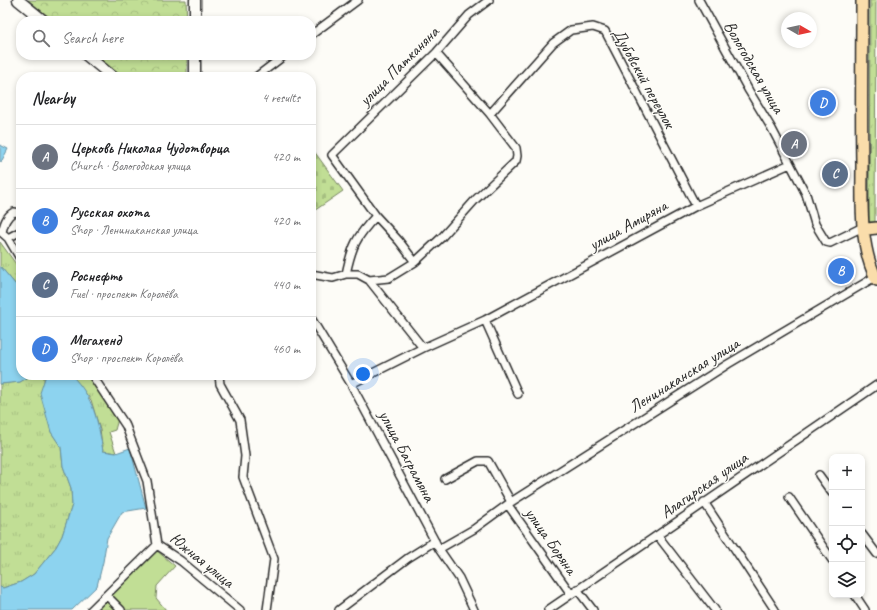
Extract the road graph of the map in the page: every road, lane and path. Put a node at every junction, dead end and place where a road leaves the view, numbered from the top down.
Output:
1 (18, 0) edge
2 (195, 0) edge
3 (358, 0) edge
4 (489, 0) edge
5 (699, 0) edge
6 (862, 0) edge
7 (38, 16) edge
8 (195, 16) edge
9 (316, 31) edge
10 (436, 53) junction
11 (92, 60) edge
12 (195, 60) edge
13 (278, 60) edge
14 (107, 72) edge
15 (195, 72) edge
16 (263, 72) edge
17 (490, 114) junction
18 (790, 164) junction
19 (696, 206) junction
20 (16, 212) edge
21 (376, 216) junction
22 (863, 227) junction
23 (877, 228) edge
24 (1, 232) edge
25 (16, 234) edge
26 (8, 238) junction
27 (16, 252) edge
28 (415, 262) junction
29 (346, 274) junction
30 (316, 275) edge
31 (876, 279) edge
32 (369, 280) junction
33 (485, 320) junction
34 (316, 326) edge
35 (423, 348) junction
36 (95, 380) edge
37 (220, 380) edge
38 (351, 384) junction
39 (877, 385) edge
40 (518, 394) dead end
41 (819, 475) dead end
42 (445, 479) dead end
43 (830, 490) edge
44 (789, 496) dead end
45 (704, 502) junction
46 (509, 504) junction
47 (658, 536) junction
48 (865, 538) edge
49 (435, 541) junction
50 (157, 545) junction
51 (440, 549) junction
52 (877, 554) edge
53 (829, 556) edge
54 (578, 589) junction
55 (570, 594) junction
56 (107, 596) junction
57 (857, 598) edge
58 (91, 610) edge
59 (121, 610) edge
60 (240, 610) edge
61 (267, 610) edge
62 (339, 610) edge
63 (474, 610) edge
64 (548, 610) edge
65 (593, 610) edge
66 (716, 610) edge
67 (775, 610) edge
68 (865, 610) edge

1 - 7 street
2 - 8 street
3 - 9 street
4 - 10 street, улица Патканяна
5 - 18 street, Вологодская улица
6 - 22 main road
10 - 17 street
10 - 21 street, улица Патканяна
11 - 14 street
12 - 15 street
13 - 16 street
17 - 19 street, Дубовский переулок
17 - 28 street
18 - 19 street, улица Амиряна
18 - 22 street, Вологодская улица
19 - 33 street, улица Амиряна
20 - 24 street
21 - 28 street
21 - 29 street
22 - 23 main road
22 - 31 main road
24 - 26 street
25 - 26 street
26 - 27 street
28 - 32 street
29 - 30 street
29 - 32 street
31 - 46 street, Ленинаканская улица
32 - 35 street
33 - 35 street, улица Амиряна
33 - 40 street
34 - 38 street, улица Баграмяна
35 - 38 street, улица Амиряна
36 - 50 street, Южная улица
37 - 61 street
38 - 49 street, улица Баграмяна
39 - 45 street, Алагирская улица
41 - 43 street
42 - 46 street
44 - 53 street
45 - 47 street, Алагирская улица
45 - 67 street
46 - 51 street, Ленинаканская улица
46 - 55 street, улица Боряна
47 - 54 street, Алагирская улица
47 - 66 street
48 - 52 street
49 - 51 street, улица Баграмяна
49 - 62 street
50 - 56 street
50 - 60 street, Южная улица
51 - 63 street, улица Баграмяна
54 - 55 street, Алагирская улица
54 - 65 street, улица Боряна
55 - 64 street, Алагирская улица
56 - 58 street
56 - 59 street
57 - 68 street

